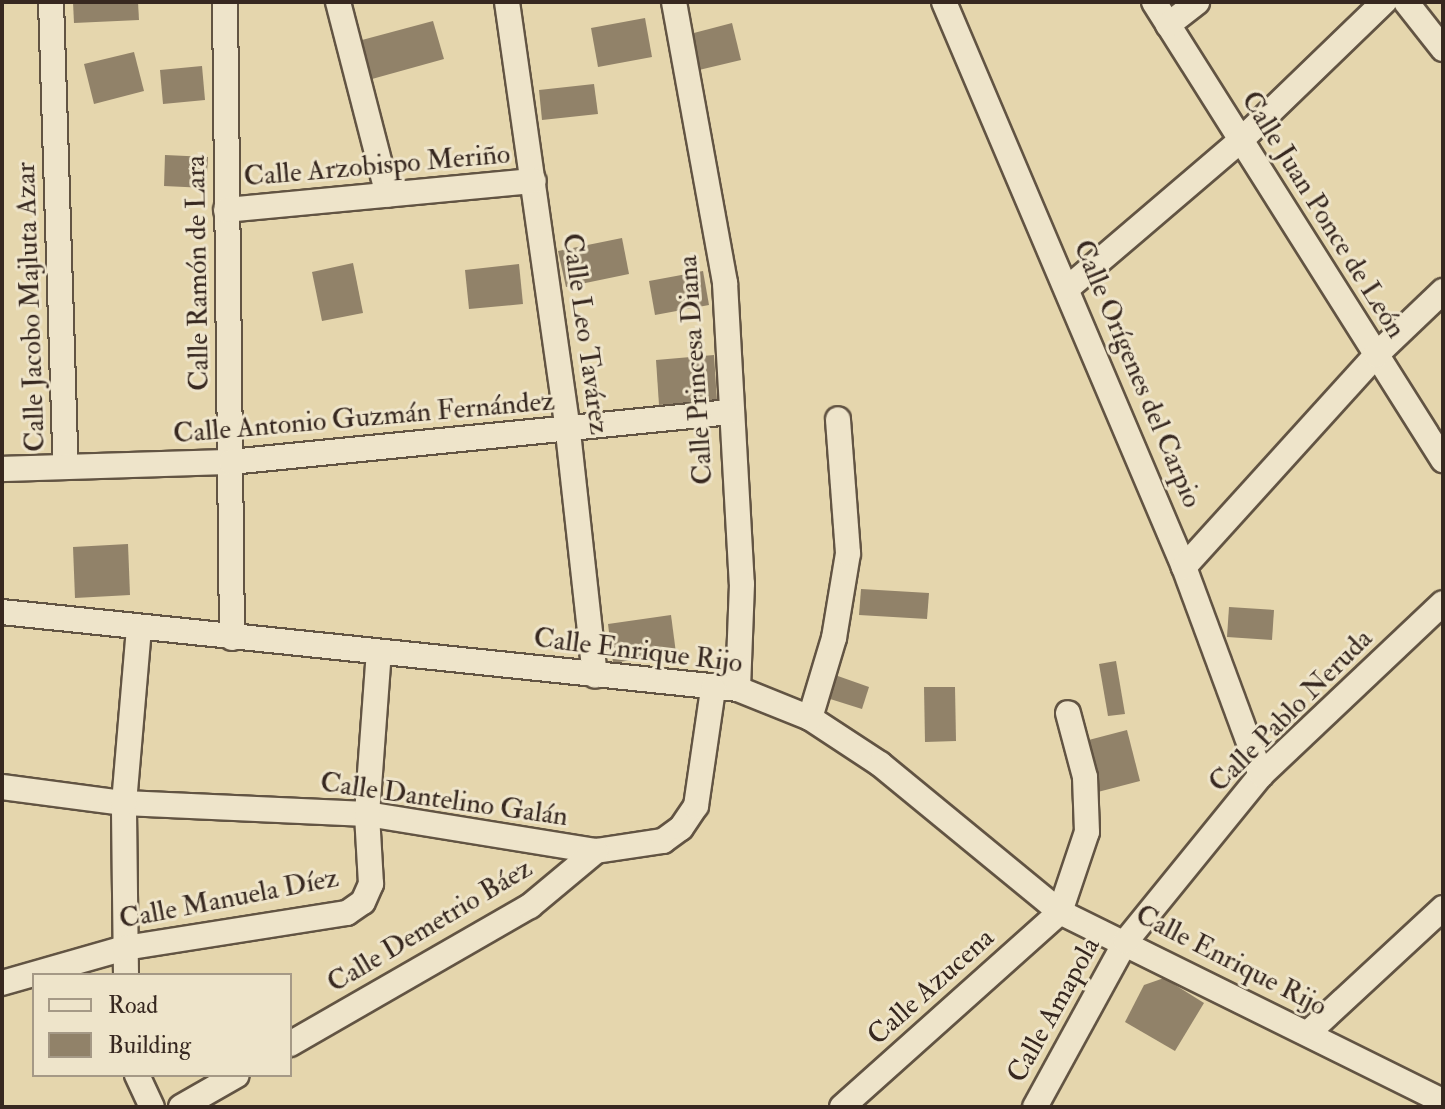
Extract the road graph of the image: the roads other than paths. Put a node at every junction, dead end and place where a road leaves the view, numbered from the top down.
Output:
1 (51, 2) edge
2 (225, 2) edge
3 (338, 2) edge
4 (507, 2) edge
5 (674, 2) edge
6 (944, 2) edge
7 (1154, 2) edge
8 (1197, 2) edge
9 (1384, 2) edge
10 (1406, 2) edge
11 (1168, 25) junction
12 (1443, 49) edge
13 (1239, 142) junction
14 (534, 181) junction
15 (388, 195) junction
16 (226, 210) junction
17 (1069, 287) junction
18 (1443, 291) edge
19 (1376, 355) junction
20 (730, 412) junction
21 (838, 419) dead end
22 (568, 432) junction
23 (1443, 460) edge
24 (231, 462) junction
25 (66, 467) junction
26 (2, 469) edge
27 (1184, 567) junction
28 (1443, 603) edge
29 (2, 612) edge
30 (139, 629) junction
31 (232, 638) junction
32 (379, 652) junction
33 (595, 676) junction
34 (713, 689) junction
35 (738, 689) junction
36 (1068, 713) dead end
37 (810, 718) junction
38 (1261, 775) junction
39 (2, 787) edge
40 (124, 803) junction
41 (367, 814) junction
42 (596, 851) junction
43 (1443, 908) edge
44 (1060, 912) junction
45 (1126, 941) junction
46 (125, 948) junction
47 (37, 973) edge
48 (126, 973) edge
49 (32, 974) edge
50 (2, 983) edge
51 (1308, 1033) junction
52 (292, 1043) edge
53 (138, 1077) edge
54 (234, 1077) edge
55 (1443, 1101) edge
56 (152, 1107) edge
57 (181, 1107) edge
58 (842, 1107) edge
59 (1035, 1107) edge

1 - 25 street, Calle Jacobo Majluta Azar
2 - 16 street, Calle Ramón de Lara
3 - 15 street
4 - 14 street, Calle Leo Tavárez
5 - 20 street, Calle Princesa Diana
6 - 17 street, Calle Orígenes del Carpio
7 - 11 street, Calle Juan Ponce de León
8 - 11 street
9 - 13 street
10 - 12 street
11 - 13 street, Calle Juan Ponce de León
13 - 17 street
13 - 19 street, Calle Juan Ponce de León
14 - 15 street, Calle Arzobispo Meriño
14 - 22 street, Calle Leo Tavárez
15 - 16 street, Calle Arzobispo Meriño
16 - 24 street, Calle Ramón de Lara
17 - 27 street, Calle Orígenes del Carpio
18 - 19 street
19 - 23 street, Calle Juan Ponce de León
19 - 27 street
20 - 22 street, Calle Antonio Guzmán Fernández
20 - 35 street, Calle Princesa Diana
21 - 37 street
22 - 24 street, Calle Antonio Guzmán Fernández
22 - 33 street, Calle Leo Tavárez
24 - 25 street, Calle Antonio Guzmán Fernández
24 - 31 street, Calle Ramón de Lara
25 - 26 street, Calle Antonio Guzmán Fernández
27 - 38 street, Calle Orígenes del Carpio
28 - 38 street, Calle Pablo Neruda
29 - 30 street, Calle Enrique Rijo
30 - 31 street, Calle Enrique Rijo
30 - 40 street
31 - 32 street, Calle Enrique Rijo
32 - 33 street, Calle Enrique Rijo
32 - 41 street, Calle Manuela Díez
33 - 34 street, Calle Enrique Rijo
34 - 35 street, Calle Enrique Rijo
34 - 42 street, Calle Dantelino Galán
35 - 37 street, Calle Enrique Rijo
36 - 44 street
37 - 44 street, Calle Enrique Rijo
38 - 45 street, Calle Pablo Neruda
39 - 40 street, Calle Dantelino Galán
40 - 41 street, Calle Dantelino Galán
40 - 46 street
41 - 42 street, Calle Dantelino Galán
41 - 46 street, Calle Manuela Díez
42 - 52 street, Calle Demetrio Báez
43 - 51 street
44 - 45 street, Calle Enrique Rijo
44 - 58 street, Calle Azucena
45 - 51 street, Calle Enrique Rijo
45 - 59 street, Calle Amapola
46 - 47 street, Calle Manuela Díez
46 - 48 street
49 - 50 street, Calle Manuela Díez
51 - 55 street, Calle Enrique Rijo
53 - 56 street
54 - 57 street

